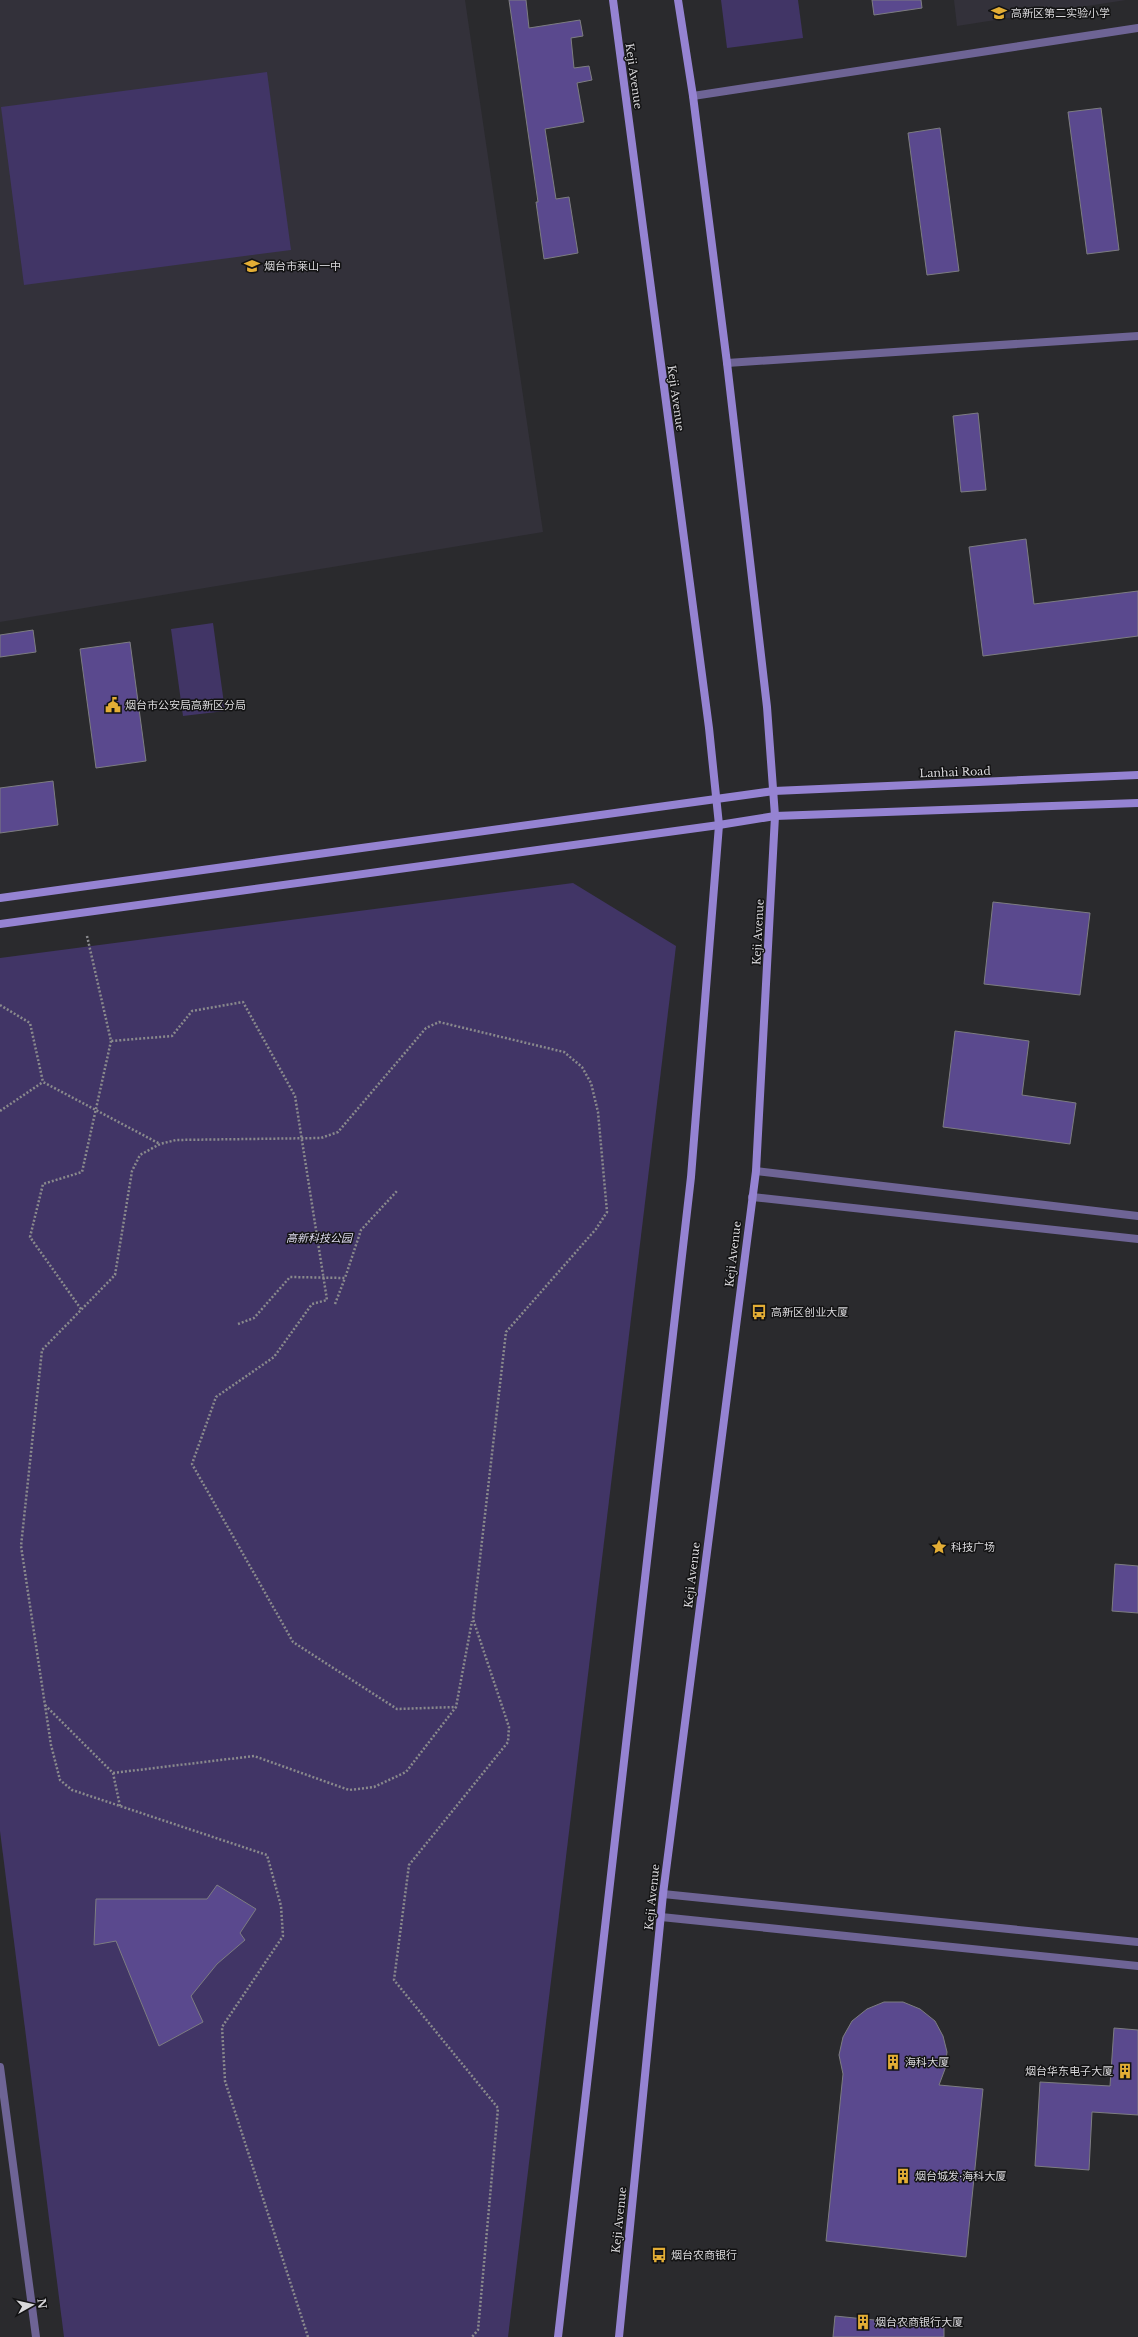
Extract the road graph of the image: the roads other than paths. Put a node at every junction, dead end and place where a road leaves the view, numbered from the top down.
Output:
1 (613, 0) edge
2 (678, 0) edge
3 (1138, 28) edge
4 (692, 96) junction
5 (1138, 336) edge
6 (727, 363) junction
7 (1138, 775) edge
8 (774, 791) junction
9 (716, 798) junction
10 (1138, 803) edge
11 (775, 816) junction
12 (719, 825) junction
13 (0, 898) edge
14 (0, 924) edge
15 (756, 1171) junction
16 (752, 1197) junction
17 (1138, 1216) edge
18 (1138, 1239) edge
19 (663, 1894) junction
20 (661, 1917) junction
21 (1138, 1942) edge
22 (1138, 1966) edge
23 (0, 2067) edge
24 (36, 2337) edge
25 (558, 2337) edge
26 (619, 2337) edge

1 - 9 main road, Keji Avenue
2 - 4 main road
3 - 4 street
4 - 6 main road
5 - 6 street
6 - 8 main road
7 - 8 main road, Lanhai Road
8 - 9 main road, Lanhai Road
8 - 11 main road, Keji Avenue
9 - 12 main road, Keji Avenue
9 - 13 main road, Lanhai Road
10 - 11 main road
11 - 12 main road
11 - 15 main road, Keji Avenue
12 - 14 main road
12 - 25 main road
15 - 16 main road, Keji Avenue
15 - 17 street
16 - 18 street
16 - 19 main road, Keji Avenue
19 - 20 main road, Keji Avenue
19 - 21 street
20 - 22 street
20 - 26 main road, Keji Avenue
23 - 24 street

